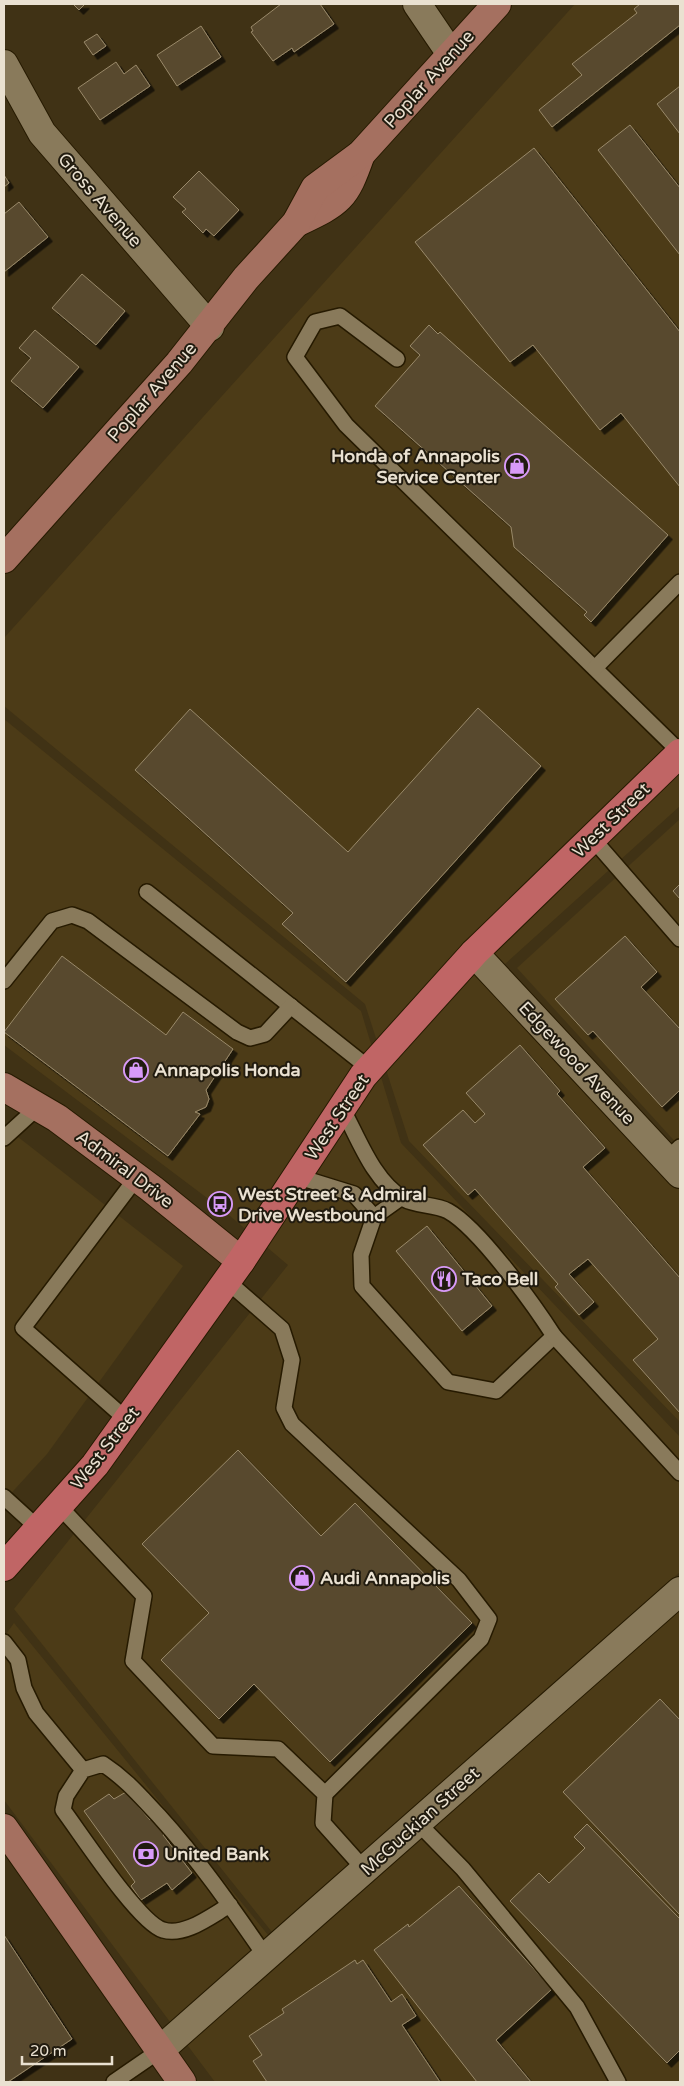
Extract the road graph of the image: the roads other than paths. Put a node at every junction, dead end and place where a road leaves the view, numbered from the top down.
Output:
1 (417, 4) edge
2 (497, 4) edge
3 (451, 54) junction
4 (4, 64) edge
5 (210, 327) junction
6 (397, 359) dead end
7 (4, 559) edge
8 (680, 582) edge
9 (595, 668) junction
10 (680, 752) edge
11 (592, 838) junction
12 (147, 892) dead end
13 (680, 939) edge
14 (474, 953) junction
15 (4, 981) edge
16 (291, 1006) junction
17 (370, 1069) junction
18 (4, 1087) edge
19 (38, 1107) junction
20 (342, 1108) junction
21 (4, 1138) edge
22 (676, 1160) edge
23 (296, 1176) junction
24 (137, 1177) junction
25 (402, 1197) junction
26 (374, 1217) junction
27 (234, 1271) junction
28 (554, 1336) junction
29 (127, 1420) junction
30 (680, 1473) edge
31 (4, 1497) edge
32 (59, 1506) junction
33 (38, 1528) junction
34 (4, 1567) edge
35 (680, 1591) edge
36 (4, 1642) edge
37 (83, 1770) junction
38 (325, 1794) junction
39 (418, 1823) junction
40 (4, 1828) edge
41 (365, 1870) junction
42 (230, 1905) junction
43 (266, 1957) junction
44 (159, 2050) junction
45 (114, 2082) edge
46 (182, 2082) edge
47 (618, 2082) edge

1 - 3 street
2 - 3 street, Poplar Avenue
3 - 5 street, Poplar Avenue
4 - 5 street, Gross Avenue
5 - 7 street, Poplar Avenue
6 - 9 lane
8 - 9 lane
9 - 10 lane
10 - 11 main road, West Street
11 - 13 lane
11 - 14 main road, West Street
12 - 16 lane
14 - 17 main road, West Street
14 - 22 street, Edgewood Avenue
15 - 16 lane
16 - 17 lane
17 - 20 main road, West Street
18 - 19 street, Admiral Drive
19 - 21 lane
19 - 24 street, Admiral Drive
20 - 23 main road, West Street
20 - 25 lane
23 - 26 lane
23 - 27 main road, West Street
24 - 27 street, Admiral Drive
24 - 29 lane
25 - 26 lane
25 - 28 lane
26 - 28 lane
27 - 29 main road, West Street
27 - 38 lane
28 - 30 lane
29 - 32 main road, West Street
31 - 33 lane
32 - 33 main road, West Street
32 - 38 lane
33 - 34 main road, West Street
35 - 39 street, McGuckian Street
36 - 37 lane
37 - 42 lane
37 - 42 lane
38 - 41 lane
39 - 41 street, McGuckian Street
39 - 47 lane
40 - 44 street
41 - 43 street, McGuckian Street
42 - 43 lane
43 - 44 street, McGuckian Street
44 - 45 lane
44 - 46 street

